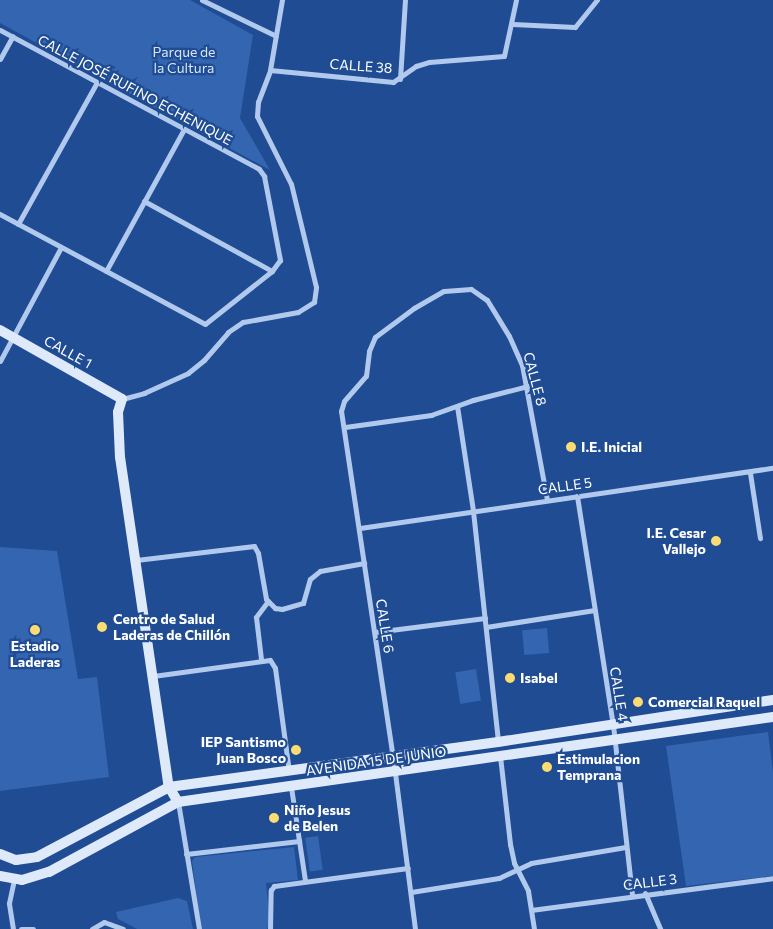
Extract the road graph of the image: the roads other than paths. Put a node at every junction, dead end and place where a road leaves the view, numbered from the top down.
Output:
1 (202, 0) edge
2 (282, 0) edge
3 (405, 0) edge
4 (516, 0) edge
5 (598, 0) edge
6 (513, 24) junction
7 (0, 30) edge
8 (12, 36) junction
9 (276, 36) junction
10 (0, 59) edge
11 (270, 70) junction
12 (400, 79) junction
13 (97, 82) junction
14 (184, 129) junction
15 (144, 201) junction
16 (0, 214) edge
17 (18, 224) junction
18 (61, 247) junction
19 (106, 271) junction
20 (272, 272) junction
21 (461, 288) joint
22 (0, 330) edge
23 (13, 338) junction
24 (0, 361) edge
25 (528, 386) junction
26 (122, 399) junction
27 (457, 406) junction
28 (345, 427) junction
29 (773, 468) edge
30 (750, 473) junction
31 (577, 496) junction
32 (547, 500) junction
33 (473, 511) junction
34 (360, 528) junction
35 (760, 538) dead end
36 (135, 560) junction
37 (364, 563) junction
38 (268, 601) junction
39 (595, 610) junction
40 (485, 618) junction
41 (486, 627) junction
42 (375, 632) junction
43 (261, 659) junction
44 (153, 676) junction
45 (773, 700) edge
46 (773, 717) edge
47 (613, 725) junction
48 (614, 740) junction
49 (498, 742) junction
50 (500, 756) junction
51 (392, 757) junction
52 (289, 771) junction
53 (395, 772) junction
54 (169, 787) junction
55 (291, 787) junction
56 (178, 802) junction
57 (299, 841) junction
58 (626, 847) junction
59 (0, 854) edge
60 (186, 854) junction
61 (408, 868) junction
62 (518, 870) junction
63 (0, 876) edge
64 (773, 878) edge
65 (14, 880) junction
66 (305, 882) junction
67 (411, 892) junction
68 (645, 893) junction
69 (632, 895) junction
70 (531, 910) junction
71 (13, 929) edge
72 (21, 929) edge
73 (34, 929) edge
74 (92, 929) edge
75 (123, 929) edge
76 (199, 929) edge
77 (270, 929) edge
78 (415, 929) edge
79 (534, 929) edge
80 (660, 929) edge

1 - 9 street
2 - 9 street
3 - 12 street
4 - 6 street
5 - 6 street
6 - 12 street, CALLE 38
7 - 8 street, CALLE JOSÉ RUFINO ECHENIQUE
8 - 10 street
8 - 13 street, CALLE JOSÉ RUFINO ECHENIQUE
9 - 11 street
11 - 12 street, CALLE 38
11 - 26 street
13 - 14 street, CALLE JOSÉ RUFINO ECHENIQUE
13 - 17 street
14 - 15 street
14 - 20 street, CALLE JOSÉ RUFINO ECHENIQUE
15 - 19 street
15 - 20 street
16 - 17 street
17 - 18 street
18 - 19 street
18 - 23 street
19 - 20 street
21 - 25 street, CALLE 8
21 - 28 street, CALLE 6
22 - 23 street, CALLE 1
23 - 24 street
23 - 26 street, CALLE 1
25 - 27 street
25 - 32 street, CALLE 8
26 - 36 street
27 - 28 street
27 - 33 street
28 - 34 street, CALLE 6
29 - 30 street, CALLE 5
30 - 31 street, CALLE 5
30 - 35 street
31 - 32 street, CALLE 5
31 - 39 street, CALLE 4
32 - 33 street, CALLE 5
33 - 34 street, CALLE 5
33 - 40 street
34 - 37 street, CALLE 6
36 - 38 street
36 - 44 street
37 - 38 street
37 - 42 street, CALLE 6
38 - 43 street
39 - 41 street
39 - 47 street, CALLE 4
40 - 41 street
40 - 42 street
41 - 49 street
42 - 51 street, CALLE 6
43 - 44 street
43 - 52 street
44 - 54 street
45 - 47 street, AVENIDA 15 DE JUNIO
46 - 48 street, AVENIDA 15 DE JUNIO
47 - 48 street, CALLE 4
47 - 49 street, AVENIDA 15 DE JUNIO
48 - 50 street, AVENIDA 15 DE JUNIO
48 - 58 street, CALLE 4
49 - 51 street, AVENIDA 15 DE JUNIO
50 - 53 street, AVENIDA 15 DE JUNIO
50 - 62 street
51 - 52 street, AVENIDA 15 DE JUNIO
51 - 53 street, CALLE 6
52 - 54 street, AVENIDA 15 DE JUNIO
53 - 55 street, AVENIDA 15 DE JUNIO
53 - 61 street, CALLE 6
54 - 56 street
54 - 59 street, AVENIDA 15 DE JUNIO
55 - 56 street, AVENIDA 15 DE JUNIO
55 - 57 street
56 - 60 street
56 - 65 street, AVENIDA 15 DE JUNIO
57 - 60 street
57 - 66 street
58 - 62 street
58 - 69 street, CALLE 4
60 - 76 street
61 - 66 street
61 - 67 street, CALLE 6
62 - 67 street
62 - 70 street
63 - 65 street, AVENIDA 15 DE JUNIO
64 - 68 street, CALLE 3
65 - 71 street
66 - 77 street
67 - 78 street, CALLE 6
68 - 69 street, CALLE 3
68 - 80 street
69 - 70 street, CALLE 3
70 - 79 street
72 - 73 street
74 - 75 street

